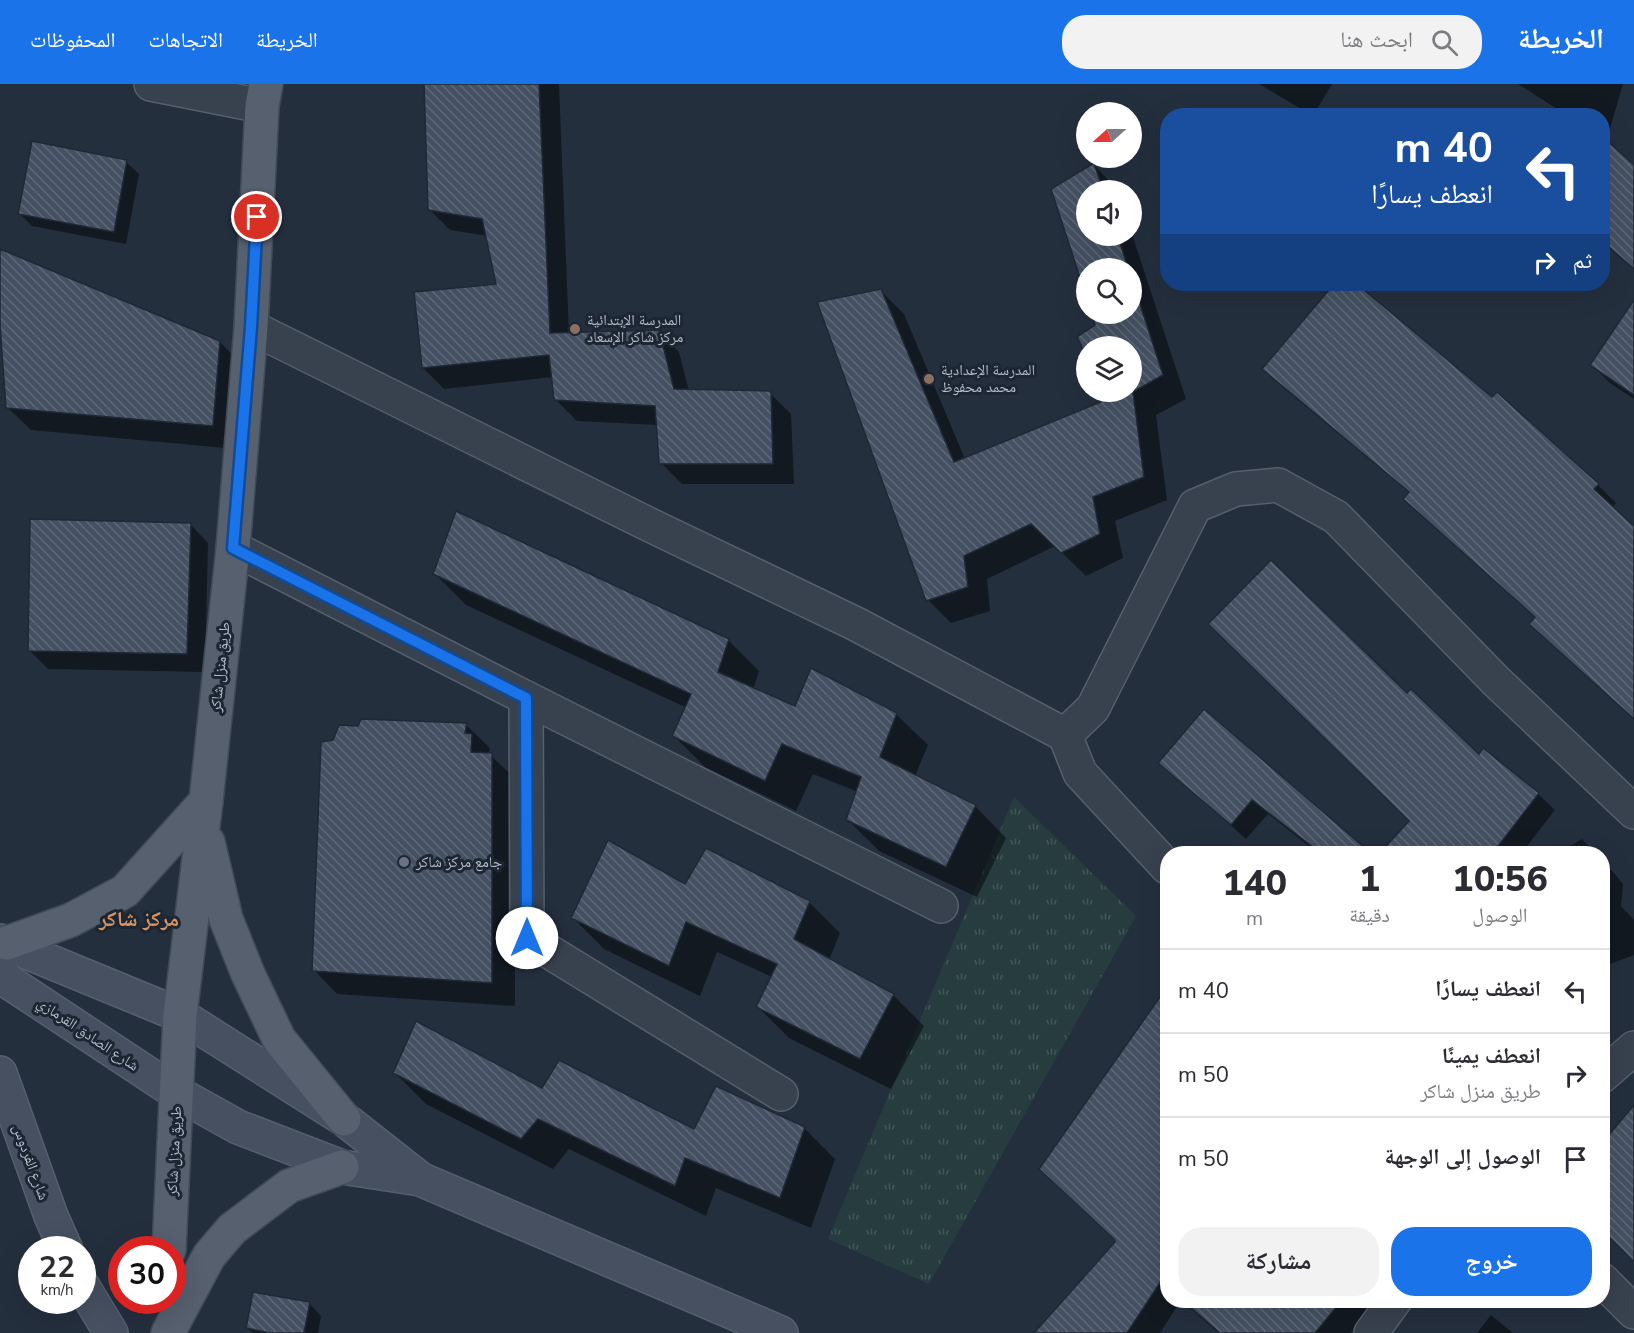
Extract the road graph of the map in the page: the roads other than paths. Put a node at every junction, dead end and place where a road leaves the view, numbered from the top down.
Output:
1 (151, 84) edge
2 (264, 95) edge
3 (251, 327) junction
4 (233, 548) junction
5 (526, 698) junction
6 (1065, 735) junction
7 (205, 810) junction
8 (1634, 812) edge
9 (1160, 859) edge
10 (941, 906) dead end
11 (2, 952) edge
12 (180, 1015) junction
13 (1634, 1048) edge
14 (1610, 1069) edge
15 (0, 1073) edge
16 (177, 1093) junction
17 (781, 1094) dead end
18 (344, 1119) junction
19 (342, 1167) junction
20 (420, 1179) junction
21 (60, 1236) edge
22 (170, 1236) edge
23 (1610, 1288) edge
24 (96, 1308) edge
25 (1389, 1308) edge
26 (1634, 1312) edge
27 (166, 1314) edge
28 (111, 1333) edge
29 (166, 1333) edge
30 (781, 1333) edge
31 (1371, 1333) edge

1 - 2 street
2 - 3 main road, طريق منزل شاكر
3 - 4 main road, طريق منزل شاكر
3 - 6 street
4 - 5 street
4 - 7 main road, طريق منزل شاكر
5 - 10 street
5 - 17 street
6 - 8 street
6 - 9 street
7 - 11 main road
7 - 12 main road, طريق منزل شاكر
7 - 18 main road
11 - 12 main road
11 - 16 main road, شارع الصادق القرمازي
12 - 16 main road, طريق منزل شاكر
12 - 18 main road
13 - 14 street
15 - 21 main road, شارع الفردوس
16 - 19 main road, شارع الصادق القرمازي
16 - 22 main road, طريق منزل شاكر
18 - 20 main road
19 - 20 main road, شارع الصادق القرمازي
19 - 29 main road
20 - 30 main road
23 - 26 street
24 - 28 main road
25 - 31 street
27 - 29 main road

